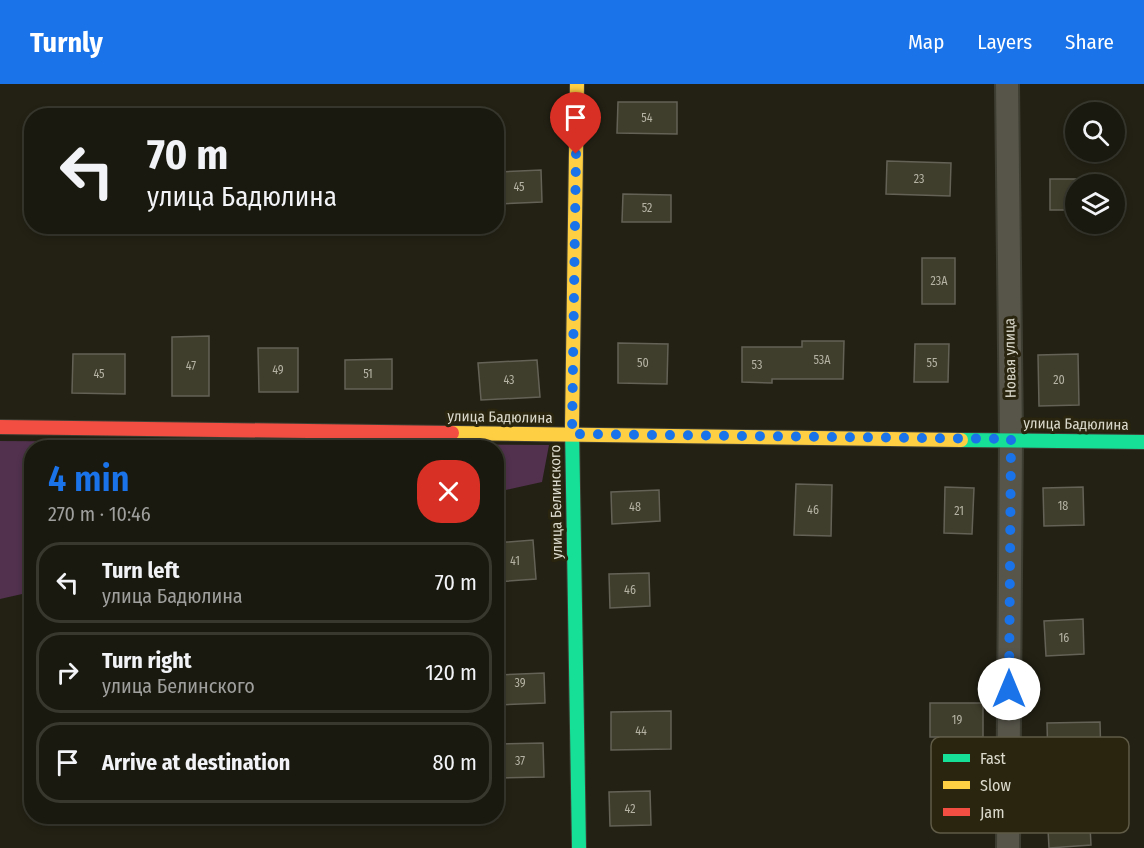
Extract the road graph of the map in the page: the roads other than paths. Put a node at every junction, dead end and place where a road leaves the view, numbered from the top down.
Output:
1 (577, 84) edge
2 (1007, 84) edge
3 (0, 427) edge
4 (572, 434) junction
5 (1011, 439) junction
6 (1144, 442) edge
7 (1009, 737) edge
8 (1008, 833) edge
9 (579, 848) edge
10 (1008, 848) edge

1 - 4 street, улица Белинского
2 - 5 street, Новая улица
3 - 4 street, улица Бадюлина
4 - 5 street, улица Бадюлина
4 - 9 street, улица Белинского
5 - 6 street, улица Бадюлина
5 - 7 street, Новая улица
8 - 10 street, Новая улица

